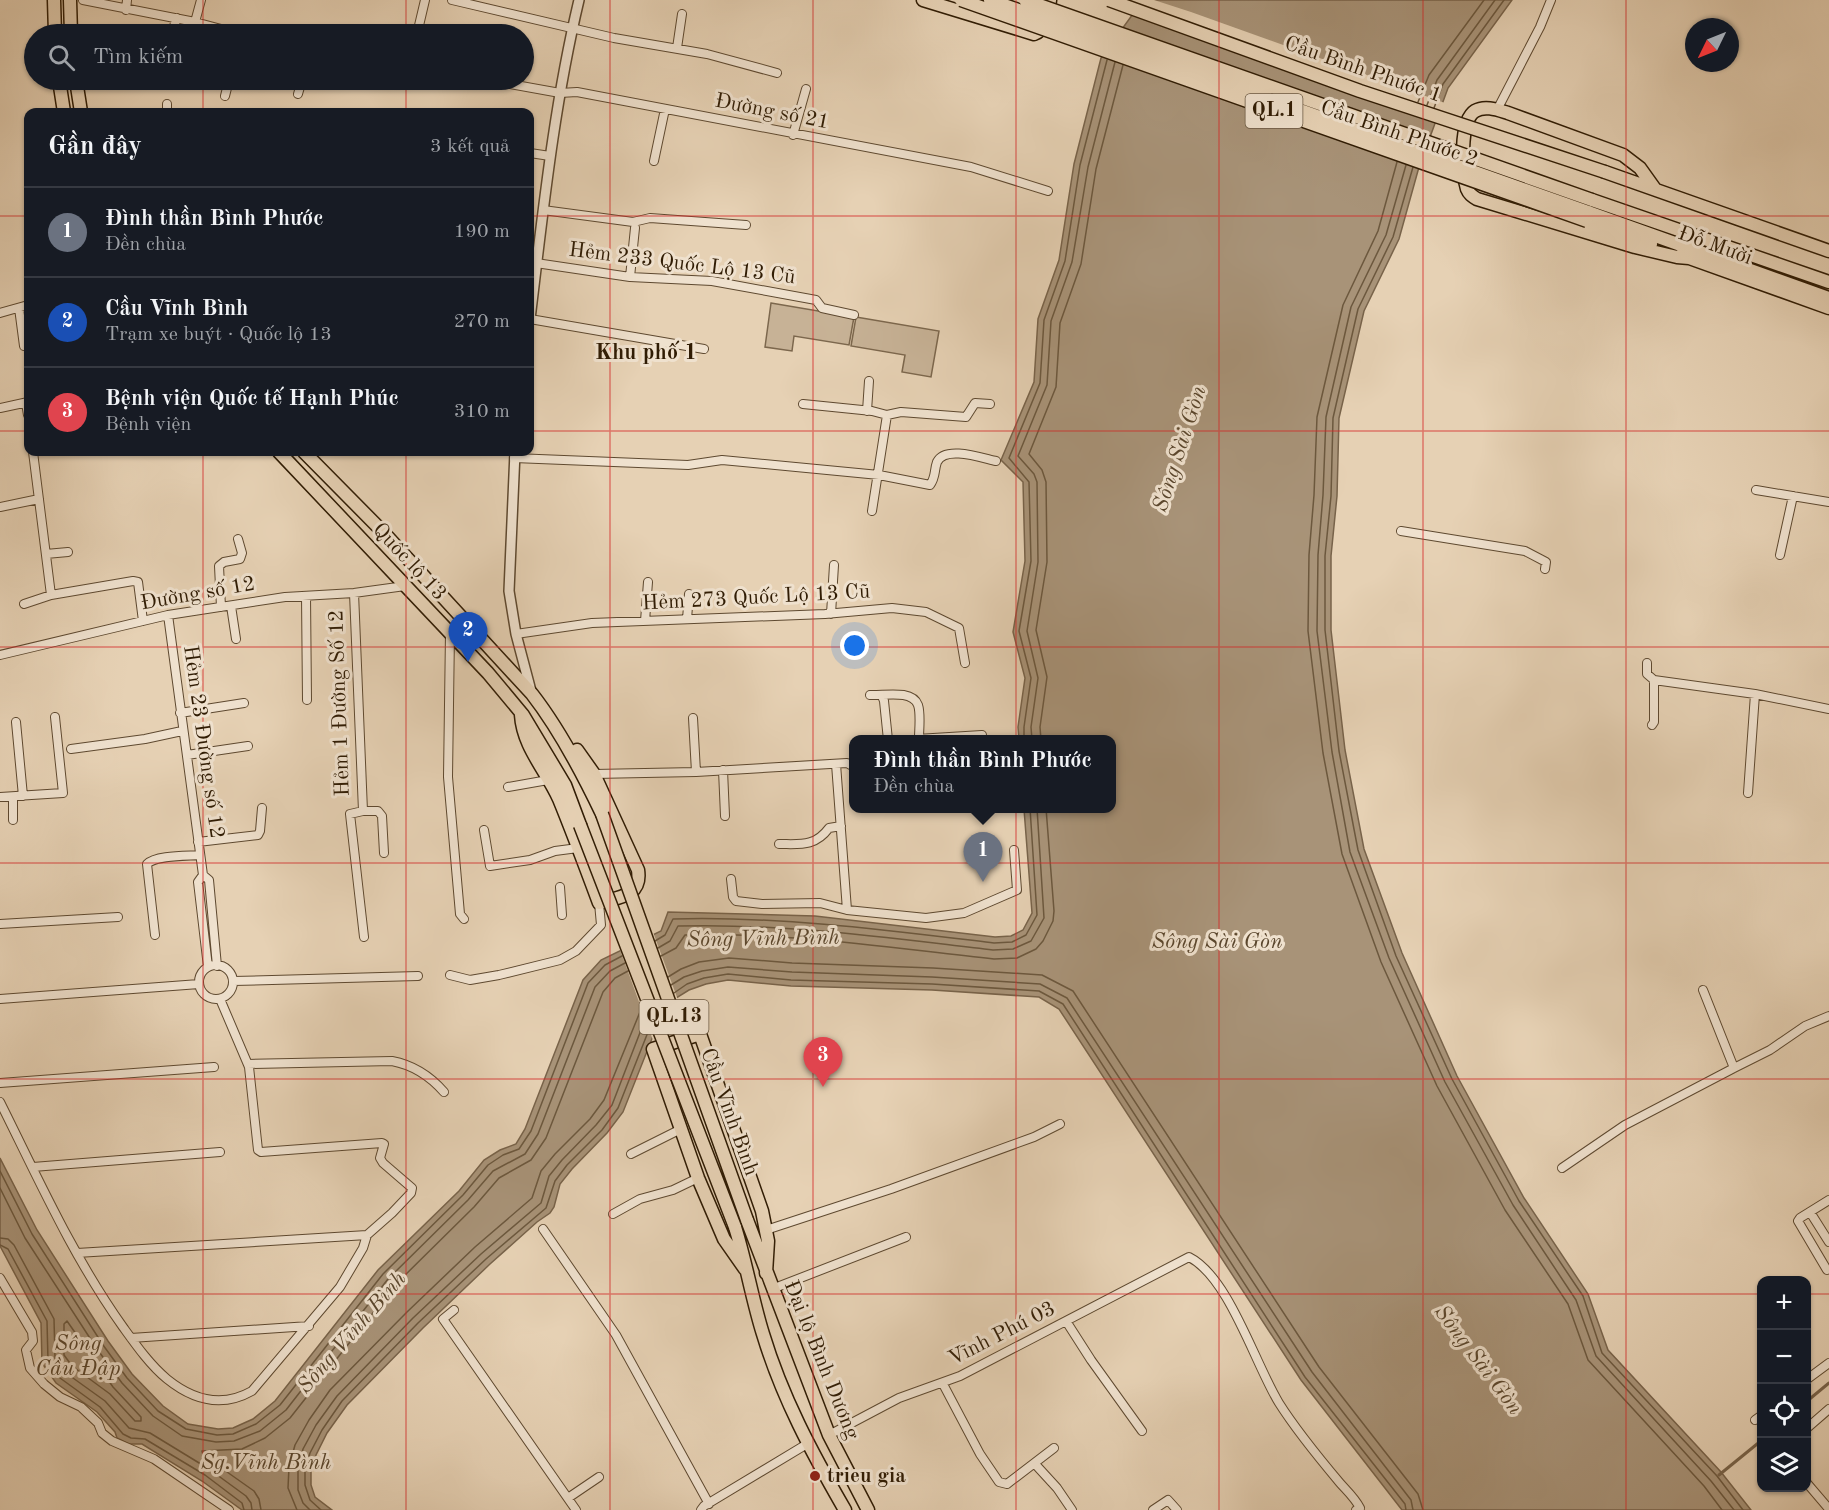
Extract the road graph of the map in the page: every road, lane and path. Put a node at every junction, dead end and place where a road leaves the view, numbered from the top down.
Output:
1 (54, 0) edge
2 (70, 0) edge
3 (83, 0) edge
4 (127, 0) edge
5 (201, 0) edge
6 (425, 0) edge
7 (452, 0) edge
8 (579, 0) edge
9 (923, 0) edge
10 (961, 0) edge
11 (990, 0) edge
12 (1025, 0) edge
13 (1050, 0) edge
14 (1109, 0) edge
15 (1551, 0) edge
16 (126, 10) junction
17 (682, 14) dead end
18 (177, 18) junction
19 (195, 22) junction
20 (55, 24) edge
21 (70, 24) edge
22 (175, 24) edge
23 (202, 24) edge
24 (419, 24) edge
25 (572, 27) junction
26 (677, 48) junction
27 (777, 73) dead end
28 (534, 88) edge
29 (806, 89) dead end
30 (61, 90) edge
31 (78, 90) edge
32 (226, 90) edge
33 (299, 90) edge
34 (560, 93) junction
35 (298, 94) dead end
36 (225, 96) dead end
37 (63, 108) edge
38 (80, 108) edge
39 (665, 110) junction
40 (1497, 110) junction
41 (793, 135) junction
42 (534, 154) edge
43 (550, 156) junction
44 (654, 161) dead end
45 (1605, 172) joint
46 (1655, 189) junction
47 (1048, 191) dead end
48 (543, 210) junction
49 (1589, 211) junction
50 (746, 225) dead end
51 (635, 228) dead end
52 (1829, 250) edge
53 (1689, 258) junction
54 (536, 263) junction
55 (630, 277) junction
56 (534, 282) edge
57 (1829, 282) edge
58 (1829, 298) edge
59 (24, 306) edge
60 (19, 308) junction
61 (1829, 308) edge
62 (0, 313) edge
63 (854, 315) dead end
64 (534, 320) edge
65 (24, 346) dead end
66 (704, 349) dead end
67 (869, 381) dead end
68 (24, 403) edge
69 (803, 404) dead end
70 (990, 404) dead end
71 (0, 408) edge
72 (867, 411) junction
73 (887, 416) junction
74 (34, 456) edge
75 (283, 456) edge
76 (308, 456) edge
77 (514, 456) edge
78 (531, 456) edge
79 (996, 461) dead end
80 (879, 475) junction
81 (1756, 490) dead end
82 (1793, 496) junction
83 (39, 499) junction
84 (1829, 502) edge
85 (0, 507) edge
86 (872, 511) dead end
87 (1401, 531) dead end
88 (238, 539) dead end
89 (68, 552) dead end
90 (46, 554) junction
91 (1780, 555) dead end
92 (834, 565) dead end
93 (1545, 569) dead end
94 (648, 582) dead end
95 (405, 586) junction
96 (354, 592) junction
97 (689, 594) dead end
98 (51, 595) junction
99 (306, 596) junction
100 (24, 604) dead end
101 (231, 606) junction
102 (221, 607) junction
103 (831, 614) junction
104 (168, 615) junction
105 (687, 619) junction
106 (143, 621) junction
107 (645, 621) junction
108 (450, 633) junction
109 (516, 634) junction
110 (236, 639) dead end
111 (0, 655) edge
112 (965, 663) dead end
113 (1647, 663) dead end
114 (1654, 680) junction
115 (532, 694) junction
116 (1755, 694) junction
117 (870, 695) dead end
118 (882, 696) junction
119 (308, 700) dead end
120 (244, 703) dead end
121 (542, 707) junction
122 (1829, 710) edge
123 (520, 712) junction
124 (180, 713) junction
125 (55, 717) dead end
126 (693, 718) dead end
127 (16, 722) dead end
128 (1652, 724) dead end
129 (182, 731) junction
130 (887, 735) edge
131 (918, 735) edge
132 (248, 746) dead end
133 (71, 749) dead end
134 (187, 755) junction
135 (836, 764) junction
136 (849, 764) edge
137 (723, 770) junction
138 (696, 772) junction
139 (594, 774) junction
140 (548, 780) junction
141 (508, 787) dead end
142 (1748, 793) dead end
143 (23, 796) junction
144 (0, 797) edge
145 (12, 797) junction
146 (262, 808) dead end
147 (363, 811) junction
148 (602, 814) joint
149 (725, 816) dead end
150 (13, 820) dead end
151 (580, 825) joint
152 (841, 826) junction
153 (484, 830) dead end
154 (198, 842) junction
155 (779, 844) dead end
156 (578, 848) junction
157 (1014, 850) dead end
158 (384, 853) dead end
159 (200, 855) junction
160 (203, 875) junction
161 (732, 879) dead end
162 (560, 887) dead end
163 (599, 903) junction
164 (847, 909) junction
165 (562, 915) dead end
166 (118, 917) dead end
167 (464, 919) dead end
168 (0, 924) edge
169 (155, 935) dead end
170 (364, 937) dead end
171 (217, 966) junction
172 (208, 968) junction
173 (450, 975) dead end
174 (418, 976) dead end
175 (233, 981) junction
176 (199, 984) junction
177 (1703, 990) dead end
178 (0, 999) edge
179 (220, 999) junction
180 (1829, 1016) edge
181 (248, 1064) junction
182 (213, 1067) dead end
183 (1734, 1068) junction
184 (0, 1083) edge
185 (444, 1092) dead end
186 (0, 1102) edge
187 (1060, 1124) dead end
188 (681, 1129) junction
189 (220, 1152) dead end
190 (631, 1154) dead end
191 (33, 1167) junction
192 (1562, 1167) dead end
193 (698, 1178) junction
194 (1829, 1200) edge
195 (1810, 1212) junction
196 (613, 1214) dead end
197 (747, 1220) joint
198 (735, 1227) joint
199 (543, 1229) dead end
200 (766, 1230) junction
201 (367, 1235) junction
202 (906, 1237) dead end
203 (1829, 1242) edge
204 (77, 1253) junction
205 (745, 1269) junction
206 (1827, 1270) dead end
207 (766, 1273) junction
208 (0, 1278) edge
209 (772, 1289) junction
210 (454, 1310) dead end
211 (1066, 1321) junction
212 (309, 1326) junction
213 (131, 1338) junction
214 (1829, 1363) edge
215 (1811, 1376) edge
216 (943, 1384) junction
217 (1829, 1409) edge
218 (1811, 1425) edge
219 (1142, 1431) dead end
220 (829, 1435) junction
221 (807, 1444) junction
222 (1054, 1448) dead end
223 (1035, 1464) junction
224 (599, 1477) dead end
225 (1811, 1488) edge
226 (568, 1498) junction
227 (709, 1504) junction
228 (1360, 1509) edge
229 (1829, 1509) edge
230 (229, 1510) edge
231 (576, 1510) edge
232 (701, 1510) edge
233 (845, 1510) edge
234 (868, 1510) edge
235 (1072, 1510) edge
236 (1153, 1510) edge
237 (1177, 1510) edge

1 - 20 highway
2 - 21 highway
3 - 16 street
4 - 16 street
5 - 19 street
6 - 24 street
7 - 25 street
8 - 25 street
9 - 13 highway
10 - 49 highway, Cầu Bình Phước 2 / QL.1, bridge
11 - 49 highway, Cầu Bình Phước 2 / QL.1, bridge
12 - 49 highway, Cầu Bình Phước 2 / QL.1, bridge
14 - 45 highway, Cầu Bình Phước 1 / QL.1, bridge
15 - 40 street
16 - 18 street
17 - 26 street
18 - 19 street
18 - 22 street
19 - 23 street
25 - 26 street
25 - 34 street
26 - 27 street
28 - 34 street, Đường số 21
29 - 41 street
30 - 37 highway
31 - 38 highway
32 - 36 street
33 - 35 street
34 - 39 street, Đường số 21
34 - 43 street
39 - 41 street, Đường số 21
39 - 44 street
40 - 46 highway
40 - 53 highway, QL.1
41 - 47 street, Đường số 21
42 - 43 street
43 - 48 street
45 - 46 highway, Đỗ Mười / QL.1
46 - 52 highway, Đỗ Mười / QL.1
48 - 50 street
48 - 54 street
49 - 53 highway, Đỗ Mười / QL.1
49 - 57 highway, Đỗ Mười / QL.1
49 - 58 highway, Đỗ Mười / QL.1
51 - 55 street
53 - 61 highway, Đỗ Mười / QL.1
54 - 55 street, Hẻm 233 Quốc Lộ 13 Cũ
54 - 56 street
55 - 63 street, Hẻm 233 Quốc Lộ 13 Cũ
59 - 60 street
60 - 62 street
60 - 65 street
64 - 66 street
67 - 72 street
68 - 71 street
69 - 72 street
70 - 73 street
72 - 73 street
73 - 80 street
74 - 83 street
75 - 95 highway, Quốc lộ 13 / QL.13
76 - 115 highway, Quốc lộ 13 / QL.13
77 - 109 street
78 - 80 street
79 - 80 street
80 - 86 street
81 - 82 street
82 - 84 street
82 - 91 street
83 - 85 street
83 - 90 street
87 - 93 street
88 - 102 street
89 - 90 street
90 - 98 street
92 - 103 street
94 - 107 street
95 - 96 street, Đường số 12
95 - 108 highway, Quốc lộ 13 / QL.13
96 - 99 street, Đường số 12
96 - 147 street, Hẻm 1 Đường Số 12
97 - 105 street
98 - 100 street
98 - 106 street
99 - 101 street, Đường số 12
99 - 119 street
101 - 102 street, Đường số 12
101 - 110 street
102 - 104 street, Đường số 12
103 - 105 street, Hẻm 273 Quốc Lộ 13 Cũ
103 - 112 street, Hẻm 273 Quốc Lộ 13 Cũ
104 - 106 street, Đường số 12
104 - 124 street, Hẻm 23 Đường số 12
105 - 107 street, Hẻm 273 Quốc Lộ 13 Cũ
106 - 111 street, Đường số 12
107 - 109 street, Hẻm 273 Quốc Lộ 13 Cũ
108 - 123 highway, Quốc lộ 13 / QL.13
108 - 167 street
109 - 115 street
113 - 114 street
114 - 116 street
114 - 128 street
115 - 121 highway, Quốc lộ 13 / QL.13
116 - 122 street
116 - 142 street
117 - 118 street
118 - 130 street
118 - 131 street
120 - 124 street
121 - 139 highway
121 - 148 highway, Quốc lộ 13 / QL.13
123 - 140 highway
123 - 151 highway, Quốc lộ 13 / QL.13
124 - 129 street, Hẻm 23 Đường số 12
125 - 143 street
126 - 138 street
127 - 143 street
129 - 133 street
129 - 134 street, Hẻm 23 Đường số 12
132 - 134 street
134 - 154 street, Hẻm 23 Đường số 12
135 - 136 street
135 - 137 street
135 - 152 street
137 - 138 street
137 - 149 street
138 - 139 street
139 - 163 highway
140 - 141 street
140 - 156 highway
143 - 145 street
144 - 145 street
145 - 150 street
146 - 154 street
147 - 158 street, Hẻm 1 Đường Số 12
147 - 170 street, Hẻm 1 Đường Số 12
148 - 197 highway, Cầu Vĩnh Bình / QL.13, bridge
151 - 198 highway, Cầu Vĩnh Bình / QL.13, bridge
152 - 155 street
152 - 164 street
153 - 156 street
154 - 159 street, Hẻm 23 Đường số 12
156 - 163 highway
157 - 164 street
159 - 160 street, Hẻm 23 Đường số 12
159 - 169 street
160 - 171 street
160 - 172 street
161 - 164 street
162 - 165 street
163 - 173 street
166 - 168 street
171 - 172 street
171 - 175 street
172 - 176 street
174 - 175 street
175 - 179 street
176 - 178 street
176 - 179 street
177 - 183 street
179 - 181 street
180 - 183 street
181 - 185 street
181 - 201 street
182 - 184 street
183 - 192 street
186 - 191 street
187 - 200 street
188 - 190 street
188 - 193 highway
188 - 200 highway
189 - 191 street
191 - 204 street
193 - 196 street
193 - 205 highway
194 - 195 street
195 - 203 street
195 - 206 street
197 - 207 highway, Đại lộ Bình Dương / QL.13
198 - 205 highway, Đại lộ Bình Dương / QL.13
199 - 227 street
200 - 207 highway
201 - 204 street
201 - 212 street
202 - 209 street
204 - 213 street
205 - 221 highway, Đại lộ Bình Dương / QL.13
207 - 209 highway, Đại lộ Bình Dương / QL.13
208 - 230 street
209 - 220 highway, Đại lộ Bình Dương / QL.13
210 - 226 street
211 - 216 street, Vĩnh Phú 03
211 - 219 street
211 - 228 street, Vĩnh Phú 03
212 - 213 street
212 - 213 street
214 - 215 street
216 - 220 street, Vĩnh Phú 03
216 - 223 street
217 - 218 street
220 - 234 highway, Đại lộ Bình Dương / QL.13
221 - 227 street
221 - 233 highway, Đại lộ Bình Dương / QL.13
222 - 223 street
223 - 235 street
224 - 226 street
225 - 229 street
226 - 231 street
227 - 232 street
236 - 237 street

